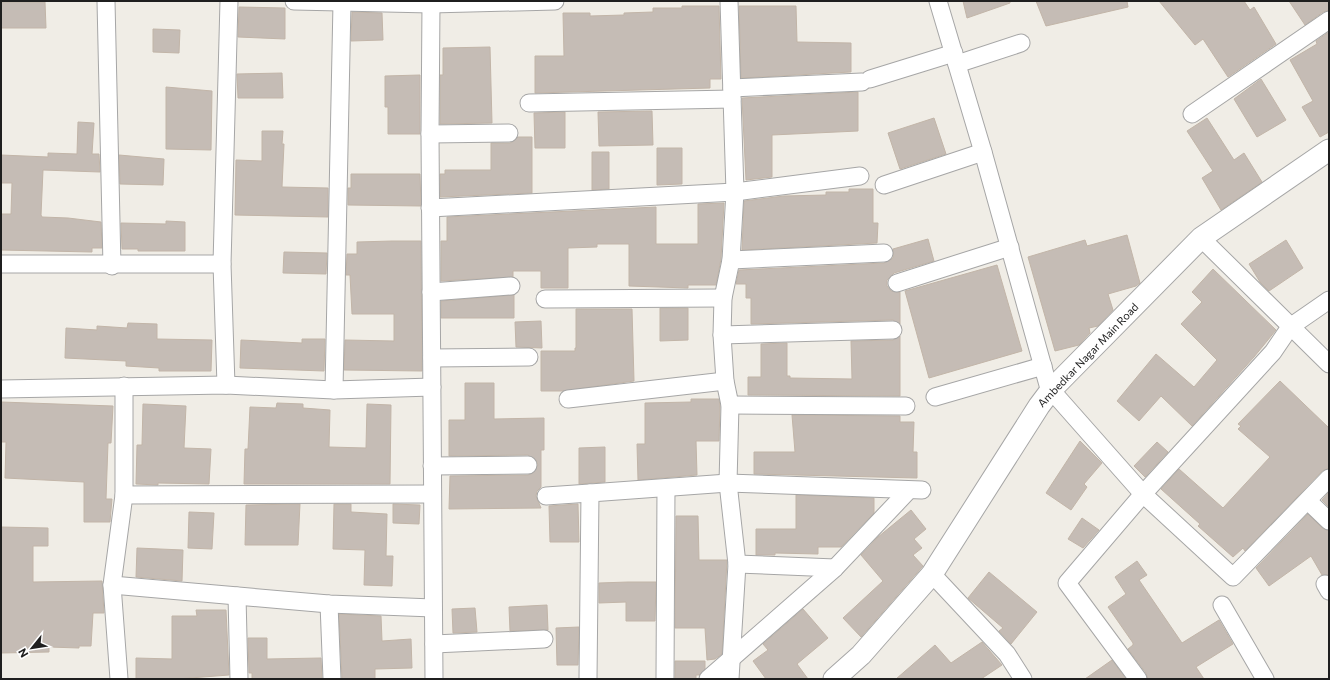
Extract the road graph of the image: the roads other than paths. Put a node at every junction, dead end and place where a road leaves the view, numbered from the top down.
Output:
1 (106, 1) edge
2 (229, 1) edge
3 (294, 1) edge
4 (555, 1) edge
5 (729, 1) edge
6 (938, 1) edge
7 (342, 4) junction
8 (431, 4) junction
9 (1329, 20) edge
10 (1021, 43) dead end
11 (955, 58) junction
12 (732, 93) junction
13 (529, 103) dead end
14 (1192, 114) dead end
15 (509, 133) dead end
16 (430, 134) junction
17 (1329, 150) edge
18 (983, 152) junction
19 (860, 176) dead end
20 (884, 184) dead end
21 (735, 192) junction
22 (430, 208) junction
23 (1201, 238) junction
24 (1010, 247) junction
25 (884, 253) dead end
26 (731, 260) junction
27 (1, 264) edge
28 (222, 264) junction
29 (112, 266) junction
30 (897, 283) dead end
31 (511, 286) dead end
32 (431, 292) junction
33 (723, 298) junction
34 (545, 299) dead end
35 (1329, 300) edge
36 (1290, 327) junction
37 (893, 330) dead end
38 (722, 335) junction
39 (529, 357) dead end
40 (432, 358) junction
41 (1329, 364) edge
42 (1043, 366) junction
43 (725, 380) junction
44 (226, 385) junction
45 (124, 386) junction
46 (432, 388) junction
47 (1, 389) edge
48 (334, 390) junction
49 (1051, 390) junction
50 (935, 397) dead end
51 (568, 399) dead end
52 (730, 405) junction
53 (906, 406) dead end
54 (528, 465) dead end
55 (432, 466) junction
56 (1329, 478) edge
57 (728, 483) junction
58 (666, 488) junction
59 (590, 492) junction
60 (432, 494) junction
61 (1143, 494) junction
62 (124, 495) junction
63 (546, 496) dead end
64 (1308, 501) junction
65 (1329, 521) edge
66 (737, 564) junction
67 (835, 568) junction
68 (932, 574) junction
69 (112, 585) junction
70 (237, 596) junction
71 (328, 604) junction
72 (1222, 605) dead end
73 (433, 608) junction
74 (544, 639) dead end
75 (434, 644) junction
76 (730, 659) junction
77 (119, 679) edge
78 (239, 679) edge
79 (332, 679) edge
80 (434, 679) edge
81 (588, 679) edge
82 (664, 679) edge
83 (708, 679) edge
84 (730, 679) edge
85 (834, 679) edge
86 (1023, 679) edge
87 (1138, 679) edge
88 (1265, 679) edge

1 - 29 street
2 - 28 street
3 - 7 street
4 - 8 street
5 - 12 street
6 - 11 street
7 - 8 street
7 - 48 street
8 - 16 street
9 - 14 street
10 - 11 street
11 - 12 street
11 - 18 street
12 - 13 street
12 - 21 street
15 - 16 street
16 - 22 street
17 - 23 street, Ambedkar Nagar Main Road
18 - 20 street
18 - 24 street
19 - 21 street
21 - 22 street
21 - 26 street
22 - 32 street
23 - 36 street
23 - 49 street, Ambedkar Nagar Main Road
24 - 30 street
24 - 42 street
25 - 26 street
26 - 33 street
27 - 29 street
28 - 29 street
28 - 44 street
31 - 32 street
32 - 40 street
33 - 34 street
33 - 38 street
35 - 36 street
36 - 41 street
36 - 61 street
37 - 38 street
38 - 43 street
39 - 40 street
40 - 46 street
42 - 49 street
42 - 50 street
43 - 51 street
43 - 52 street
44 - 45 street
44 - 48 street
45 - 47 street
45 - 62 street
46 - 48 street
46 - 55 street
49 - 61 street
49 - 68 street, Ambedkar Nagar Main Road
52 - 53 street
52 - 57 street
54 - 55 street
55 - 60 street
56 - 64 street
57 - 58 street
57 - 66 street
57 - 67 street
58 - 59 street
58 - 82 street
59 - 63 street
59 - 81 street
60 - 62 street
60 - 73 street
61 - 64 street
61 - 87 street
62 - 69 street
64 - 65 street
66 - 67 street
66 - 76 street
67 - 76 street
68 - 85 street, Ambedkar Nagar Main Road
68 - 86 street
69 - 70 street
69 - 77 street
70 - 71 street
70 - 78 street
71 - 73 street
71 - 79 street
72 - 88 street
73 - 75 street
74 - 75 street
75 - 80 street
76 - 83 street
76 - 84 street

